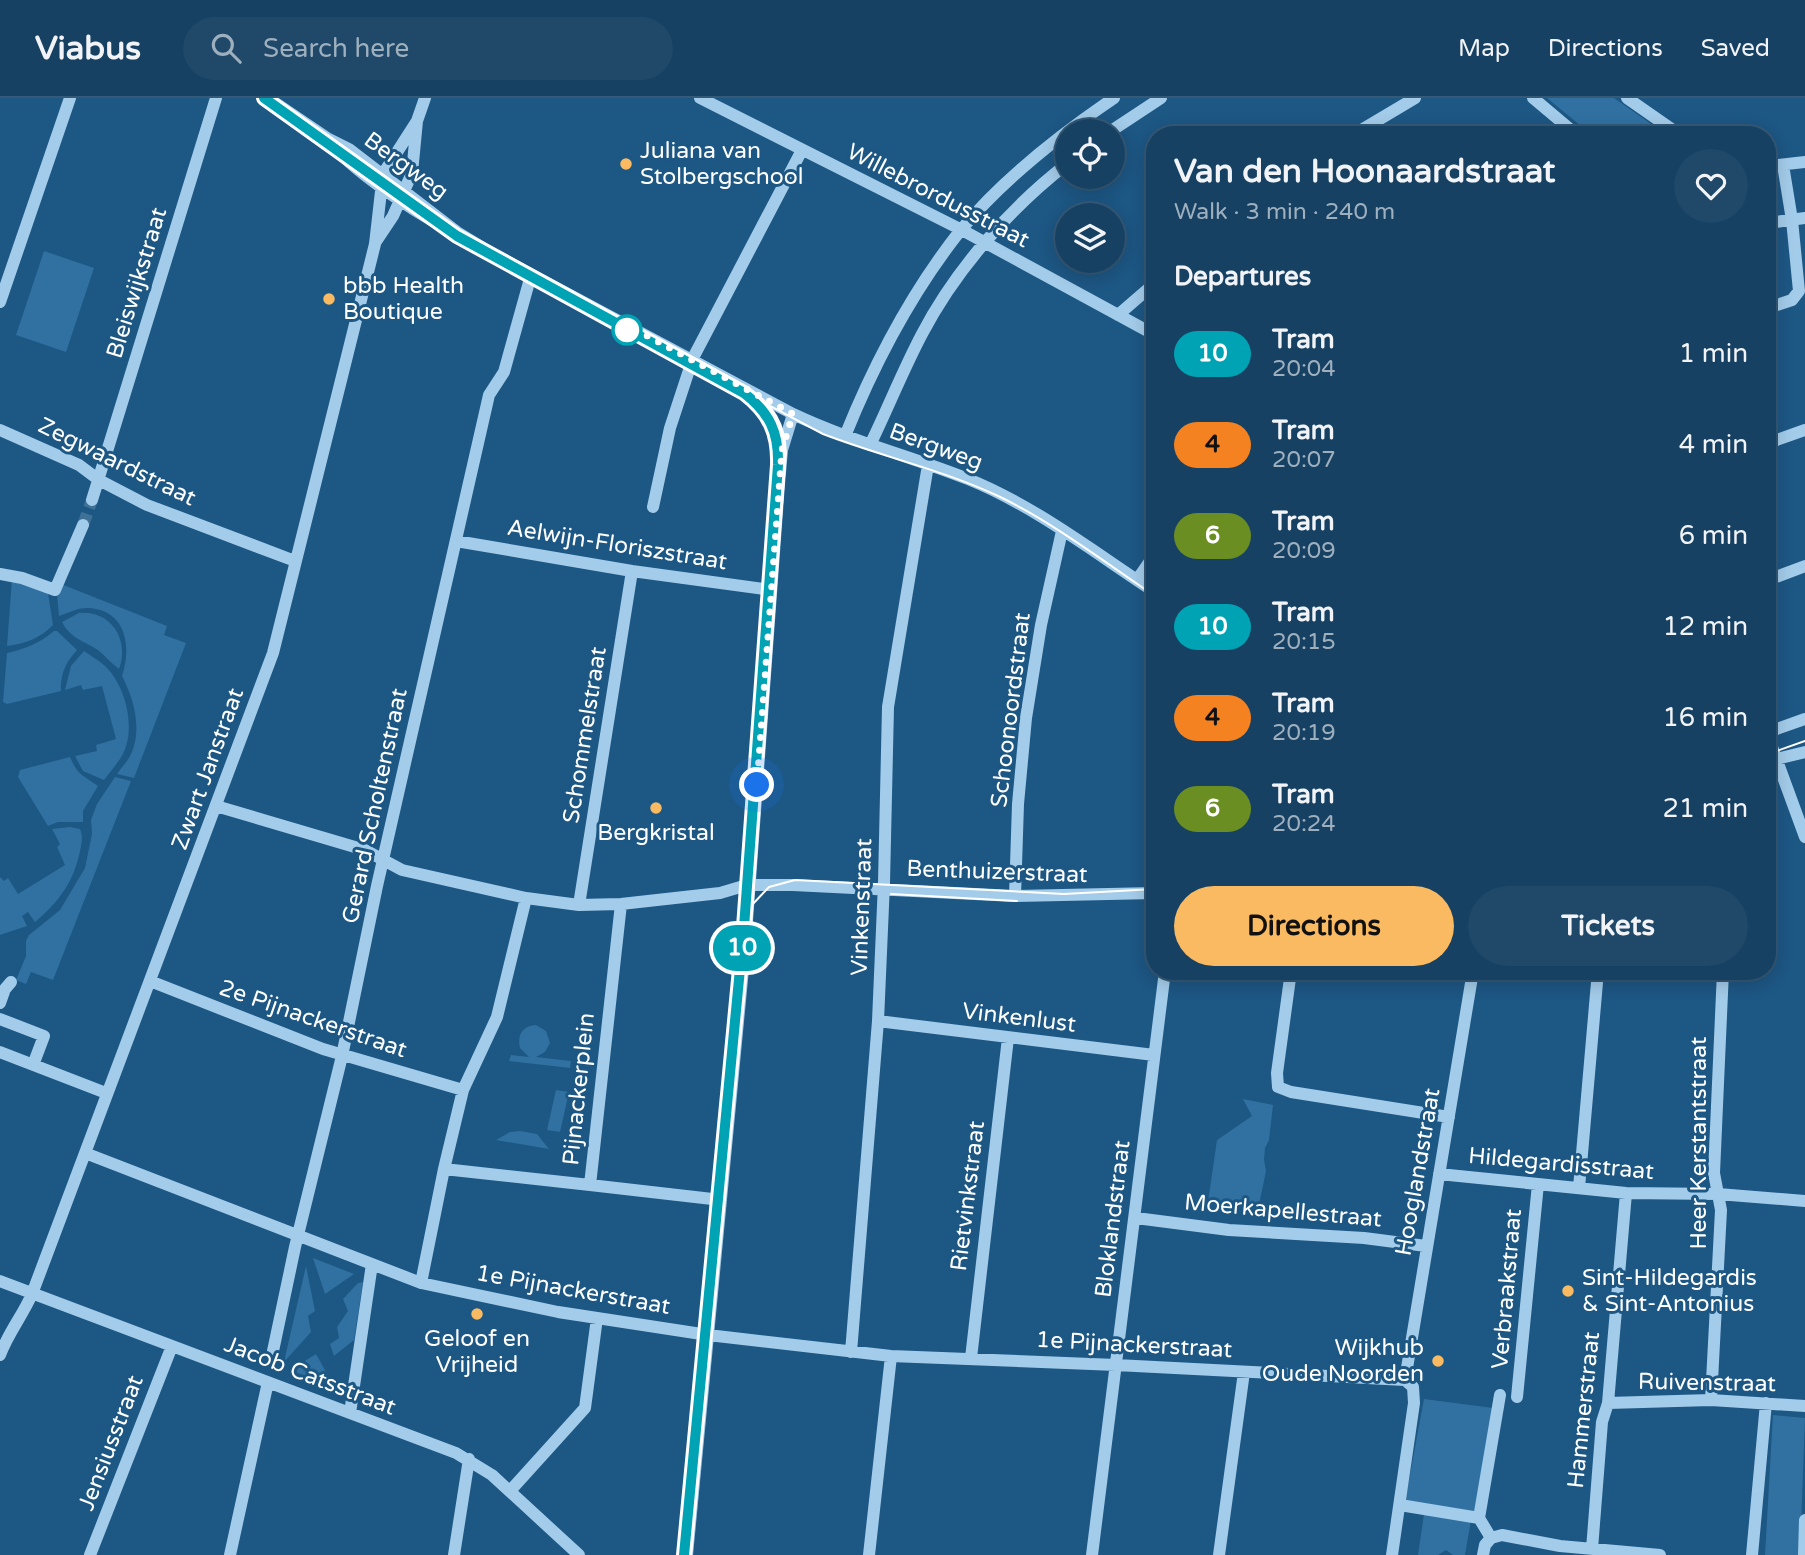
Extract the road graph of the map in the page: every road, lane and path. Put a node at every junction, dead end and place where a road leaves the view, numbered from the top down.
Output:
1 (70, 98) edge
2 (216, 98) edge
3 (268, 98) edge
4 (425, 98) edge
5 (1114, 98) edge
6 (1161, 98) edge
7 (1415, 98) edge
8 (1533, 98) edge
9 (1627, 98) edge
10 (709, 100) edge
11 (417, 121) junction
12 (1125, 122) edge
13 (1368, 126) edge
14 (1566, 126) edge
15 (1667, 126) edge
16 (802, 150) junction
17 (1805, 162) edge
18 (1776, 165) edge
19 (1783, 165) junction
20 (1055, 174) edge
21 (382, 180) junction
22 (402, 195) junction
23 (1799, 219) edge
24 (1776, 222) edge
25 (962, 230) junction
26 (984, 242) junction
27 (375, 244) junction
28 (531, 275) junction
29 (1146, 291) edge
30 (0, 302) edge
31 (1776, 305) edge
32 (1118, 315) junction
33 (1146, 330) edge
34 (692, 362) junction
35 (793, 414) junction
36 (0, 430) edge
37 (1805, 430) edge
38 (845, 436) junction
39 (1776, 440) edge
40 (870, 445) junction
41 (928, 465) junction
42 (99, 480) junction
43 (92, 500) tunnel mouth
44 (653, 507) dead end
45 (83, 525) tunnel mouth
46 (1062, 531) junction
47 (456, 541) junction
48 (295, 562) junction
49 (1805, 566) edge
50 (1146, 567) edge
51 (632, 571) junction
52 (0, 574) edge
53 (1776, 577) edge
54 (1137, 580) junction
55 (1146, 586) edge
56 (772, 590) junction
57 (1805, 719) edge
58 (1776, 731) edge
59 (1805, 752) edge
60 (1776, 760) edge
61 (1776, 770) edge
62 (216, 806) junction
63 (1805, 837) edge
64 (383, 862) junction
65 (750, 886) junction
66 (884, 889) junction
67 (1146, 893) edge
68 (1015, 896) junction
69 (526, 898) junction
70 (621, 904) junction
71 (579, 905) junction
72 (1164, 980) edge
73 (1290, 980) edge
74 (1471, 980) edge
75 (1597, 980) edge
76 (1723, 980) edge
77 (150, 981) junction
78 (5, 986) edge
79 (0, 1003) edge
80 (0, 1019) edge
81 (878, 1021) junction
82 (1008, 1038) junction
83 (0, 1052) edge
84 (1154, 1055) junction
85 (342, 1056) junction
86 (33, 1065) junction
87 (463, 1090) junction
88 (107, 1093) junction
89 (1449, 1117) junction
90 (86, 1153) junction
91 (444, 1168) junction
92 (1439, 1174) junction
93 (1538, 1184) junction
94 (590, 1185) junction
95 (1579, 1188) junction
96 (1626, 1193) junction
97 (1718, 1195) junction
98 (721, 1200) junction
99 (1805, 1201) edge
100 (1136, 1218) junction
101 (299, 1236) junction
102 (1426, 1246) junction
103 (372, 1264) junction
104 (0, 1281) edge
105 (421, 1283) junction
106 (32, 1294) junction
107 (597, 1318) junction
108 (708, 1335) junction
109 (172, 1346) junction
110 (273, 1351) dead end
111 (851, 1352) junction
112 (0, 1355) edge
113 (891, 1356) junction
114 (971, 1358) junction
115 (1116, 1365) junction
116 (1244, 1372) junction
117 (268, 1382) junction
118 (1409, 1383) junction
119 (1500, 1395) dead end
120 (1517, 1397) dead end
121 (1711, 1400) junction
122 (1608, 1403) junction
123 (1766, 1403) junction
124 (1805, 1406) edge
125 (349, 1413) junction
126 (469, 1459) junction
127 (510, 1491) junction
128 (1400, 1505) junction
129 (1479, 1518) junction
130 (1805, 1520) edge
131 (1491, 1538) junction
132 (1592, 1549) junction
133 (90, 1555) edge
134 (230, 1555) edge
135 (454, 1555) edge
136 (579, 1555) edge
137 (687, 1555) edge
138 (869, 1555) edge
139 (1092, 1555) edge
140 (1219, 1555) edge
141 (1392, 1555) edge
142 (1483, 1555) edge
143 (1660, 1555) edge
144 (1752, 1555) edge
145 (1804, 1555) edge

1 - 30 street
2 - 42 street, Bleiswijkstraat
3 - 21 street, Bergweg
4 - 11 street
5 - 25 street
6 - 12 street
7 - 13 street
8 - 14 street
9 - 15 street
10 - 16 street, Willebrordusstraat
11 - 21 street
11 - 22 street, Zwart Janstraat
16 - 25 street, Willebrordusstraat
16 - 34 street
17 - 19 street
18 - 19 street
19 - 23 street
20 - 26 street
21 - 22 street, Bergweg
21 - 27 street, Zwart Janstraat
22 - 27 street, Zwart Janstraat
22 - 28 street, Bergweg
23 - 24 street
23 - 31 street
25 - 26 street, Willebrordusstraat
25 - 38 street
26 - 32 street, Willebrordusstraat
26 - 40 street
27 - 48 street, Zwart Janstraat
28 - 34 street, Bergweg
28 - 47 street, Gerard Scholtenstraat
29 - 32 street
32 - 33 street, Willebrordusstraat
34 - 35 street, Bergweg
34 - 44 street
35 - 38 street, Bergweg
35 - 56 street
36 - 42 street, Zegwaardstraat
37 - 39 street
38 - 40 street, Bergweg
40 - 41 street, Bergweg
41 - 46 street, Bergweg
41 - 66 street, Vinkenstraat
42 - 43 street, Bleiswijkstraat
42 - 48 street, Zegwaardstraat
45 - 52 street
46 - 54 street, Bergweg
46 - 68 street, Schoonoordstraat
47 - 51 street, Aelwijn-Floriszstraat
47 - 64 street, Gerard Scholtenstraat
48 - 62 street, Zwart Janstraat
49 - 53 street
50 - 54 street
51 - 56 street, Aelwijn-Floriszstraat
51 - 71 street, Schommelstraat
54 - 55 street, Bergweg
56 - 65 street
57 - 58 street
59 - 60 street
61 - 63 street
62 - 64 street, Benthuizerstraat
62 - 77 street, Zwart Janstraat
64 - 69 street, Benthuizerstraat
64 - 85 street, Gerard Scholtenstraat
65 - 66 street, Benthuizerstraat
65 - 70 street, Benthuizerstraat
65 - 98 street
66 - 68 street, Benthuizerstraat
66 - 81 street, Vinkenstraat
67 - 68 street, Benthuizerstraat
69 - 71 street, Benthuizerstraat
69 - 87 street
70 - 71 street, Benthuizerstraat
70 - 94 street, Pijnackerplein
72 - 84 street, Bloklandstraat
73 - 89 street
74 - 89 street, Hooglandstraat
75 - 95 street
76 - 97 street, Heer Kerstantstraat
77 - 85 street, 2e Pijnackerstraat
77 - 88 street, Zwart Janstraat
78 - 79 street
80 - 86 street
81 - 82 street, Vinkenlust
81 - 111 street, Vinkenstraat
82 - 84 street, Vinkenlust
82 - 114 street, Rietvinkstraat
83 - 86 street
84 - 100 street, Bloklandstraat
85 - 87 street, 2e Pijnackerstraat
85 - 101 street, Gerard Scholtenstraat
86 - 88 street
87 - 91 street
88 - 90 street, Zwart Janstraat
89 - 92 street, Hooglandstraat
90 - 101 street, 1e Pijnackerstraat
90 - 106 street, Zwart Janstraat
91 - 94 street, Pijnackerplein
91 - 105 street
92 - 93 street, Hildegardisstraat
92 - 102 street, Hooglandstraat
93 - 95 street, Hildegardisstraat
93 - 120 street, Verbraakstraat
94 - 98 street
95 - 96 street, Hildegardisstraat
96 - 97 street, Hildegardisstraat
96 - 122 street, Hammerstraat
97 - 99 street, Hildegardisstraat
97 - 121 street, Heer Kerstantstraat
98 - 108 street
100 - 102 street, Moerkapellestraat
100 - 115 street, Bloklandstraat
101 - 103 street, 1e Pijnackerstraat
101 - 110 street, Gerard Scholtenstraat
102 - 118 street, Hooglandstraat
103 - 105 street, 1e Pijnackerstraat
103 - 125 street
104 - 106 street, Jacob Catsstraat
105 - 107 street, 1e Pijnackerstraat
106 - 109 street, Jacob Catsstraat
106 - 112 street, Zwart Janstraat
107 - 108 street, 1e Pijnackerstraat
107 - 127 street
108 - 111 street, 1e Pijnackerstraat
108 - 137 street
109 - 117 street, Jacob Catsstraat
109 - 133 street, Jensiusstraat
111 - 113 street, 1e Pijnackerstraat
113 - 114 street, 1e Pijnackerstraat
113 - 138 street
114 - 115 street, 1e Pijnackerstraat
115 - 116 street, 1e Pijnackerstraat
115 - 139 street, Bloklandstraat
116 - 118 street
116 - 140 street
117 - 125 street, Jacob Catsstraat
117 - 134 street
118 - 128 street, Hooglandstraat
119 - 129 street, Verbraakstraat
121 - 122 street, Ruivenstraat
121 - 123 street, Ruivenstraat
122 - 132 street, Hammerstraat
123 - 124 street, Ruivenstraat
123 - 144 street
125 - 126 street, Jacob Catsstraat
126 - 127 street, Jacob Catsstraat
126 - 135 street
127 - 136 street, Jacob Catsstraat
128 - 129 street
128 - 141 street, Hooglandstraat
129 - 131 street
130 - 145 street
131 - 132 street
131 - 142 street
132 - 143 street

